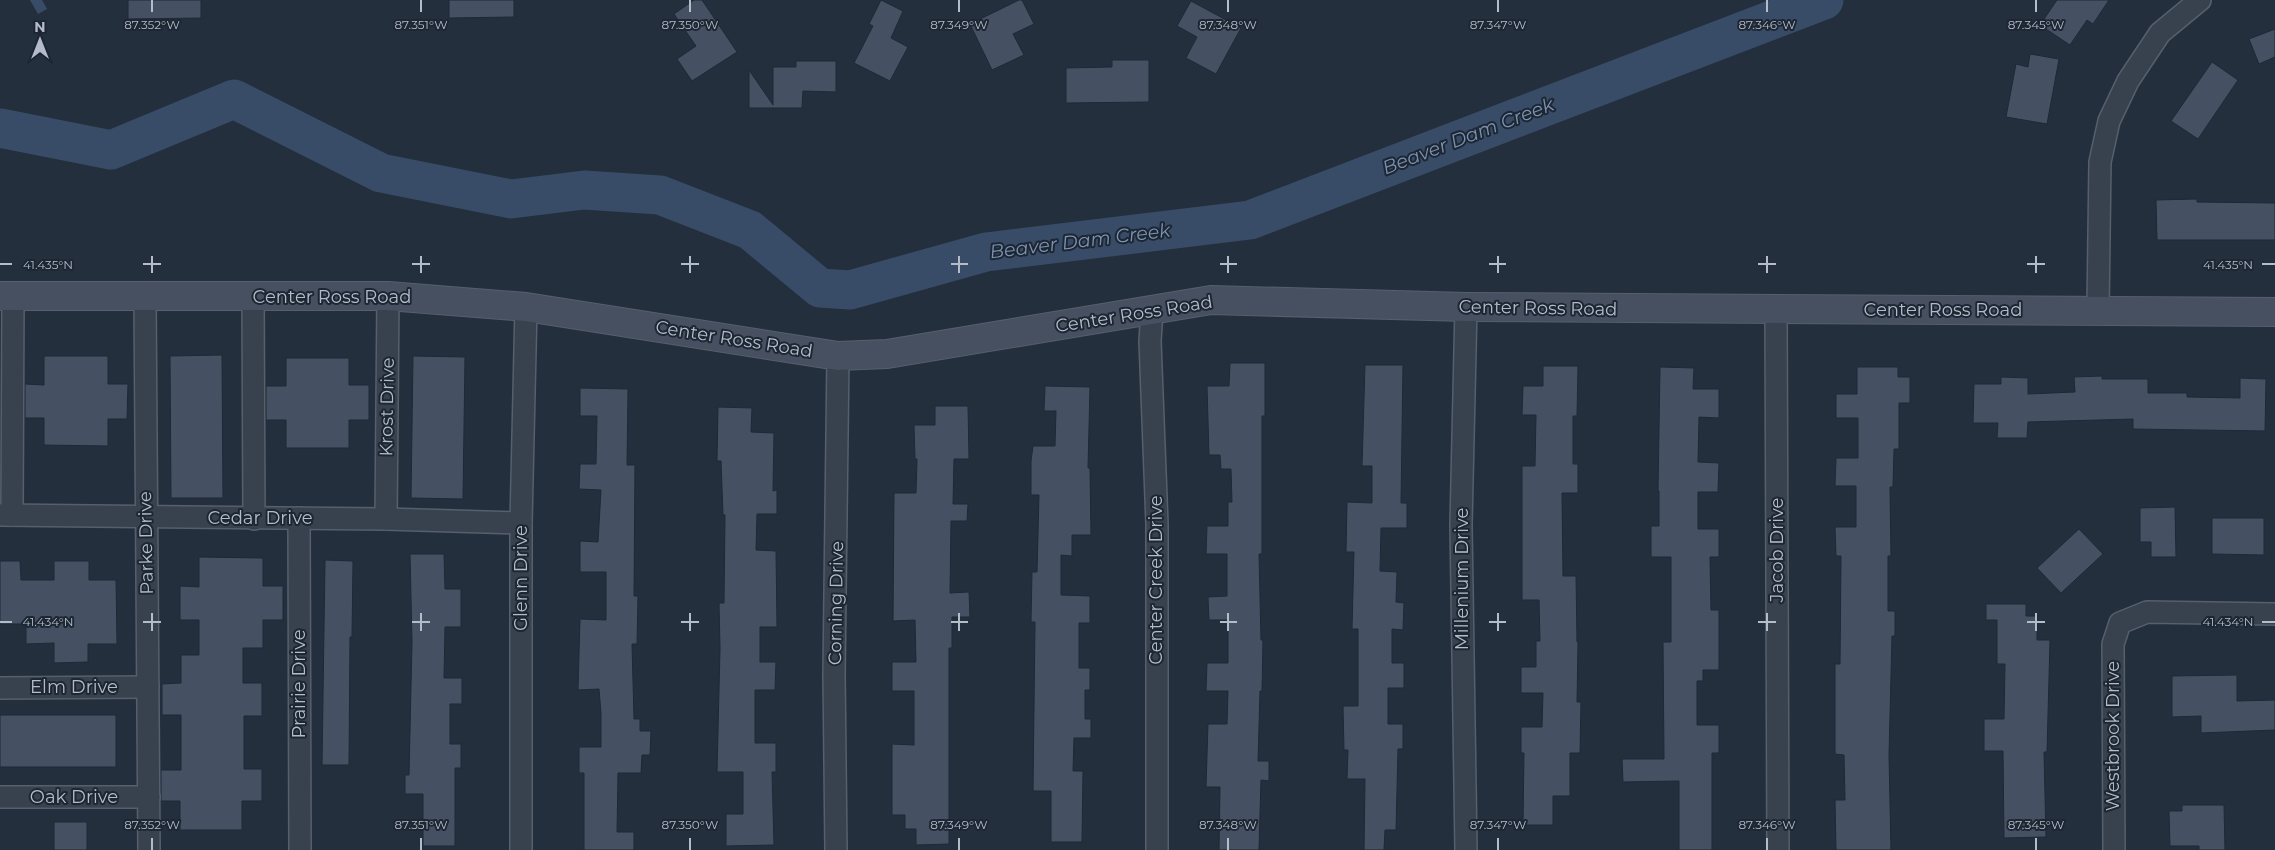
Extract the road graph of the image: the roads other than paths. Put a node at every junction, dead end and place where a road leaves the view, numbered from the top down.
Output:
1 (2200, 0) edge
2 (6, 296) edge
3 (388, 296) junction
4 (145, 297) junction
5 (253, 297) junction
6 (526, 307) junction
7 (1466, 307) junction
8 (1152, 310) junction
9 (1776, 310) junction
10 (2098, 310) junction
11 (2275, 312) edge
12 (838, 356) junction
13 (6, 515) edge
14 (146, 517) junction
15 (299, 518) junction
16 (254, 519) junction
17 (386, 520) junction
18 (521, 523) junction
19 (2275, 614) edge
20 (148, 687) junction
21 (0, 688) edge
22 (0, 797) edge
23 (149, 797) junction
24 (149, 850) edge
25 (300, 850) edge
26 (521, 850) edge
27 (836, 850) edge
28 (1157, 850) edge
29 (1466, 850) edge
30 (1778, 850) edge
31 (2114, 850) edge

1 - 10 street
2 - 4 street, Center Ross Road
2 - 13 street
3 - 5 street, Center Ross Road
3 - 6 street, Center Ross Road
3 - 17 street, Krost Drive
4 - 5 street, Center Ross Road
4 - 14 street, Parke Drive
5 - 16 street
6 - 12 street, Center Ross Road
6 - 18 street, Glenn Drive
7 - 8 street, Center Ross Road
7 - 9 street, Center Ross Road
7 - 29 street, Millenium Drive
8 - 12 street, Center Ross Road
8 - 28 street, Center Creek Drive
9 - 10 street, Center Ross Road
9 - 30 street, Jacob Drive
10 - 11 street, Center Ross Road
12 - 27 street, Corning Drive
13 - 14 street, Cedar Drive
14 - 16 street, Cedar Drive
14 - 20 street, Parke Drive
15 - 16 street, Cedar Drive
15 - 17 street, Cedar Drive
15 - 25 street, Prairie Drive
17 - 18 street, Cedar Drive
18 - 26 street, Glenn Drive
19 - 31 street, Westbrook Drive
20 - 21 street, Elm Drive
20 - 23 street, Parke Drive
22 - 23 street, Oak Drive
23 - 24 street, Parke Drive

